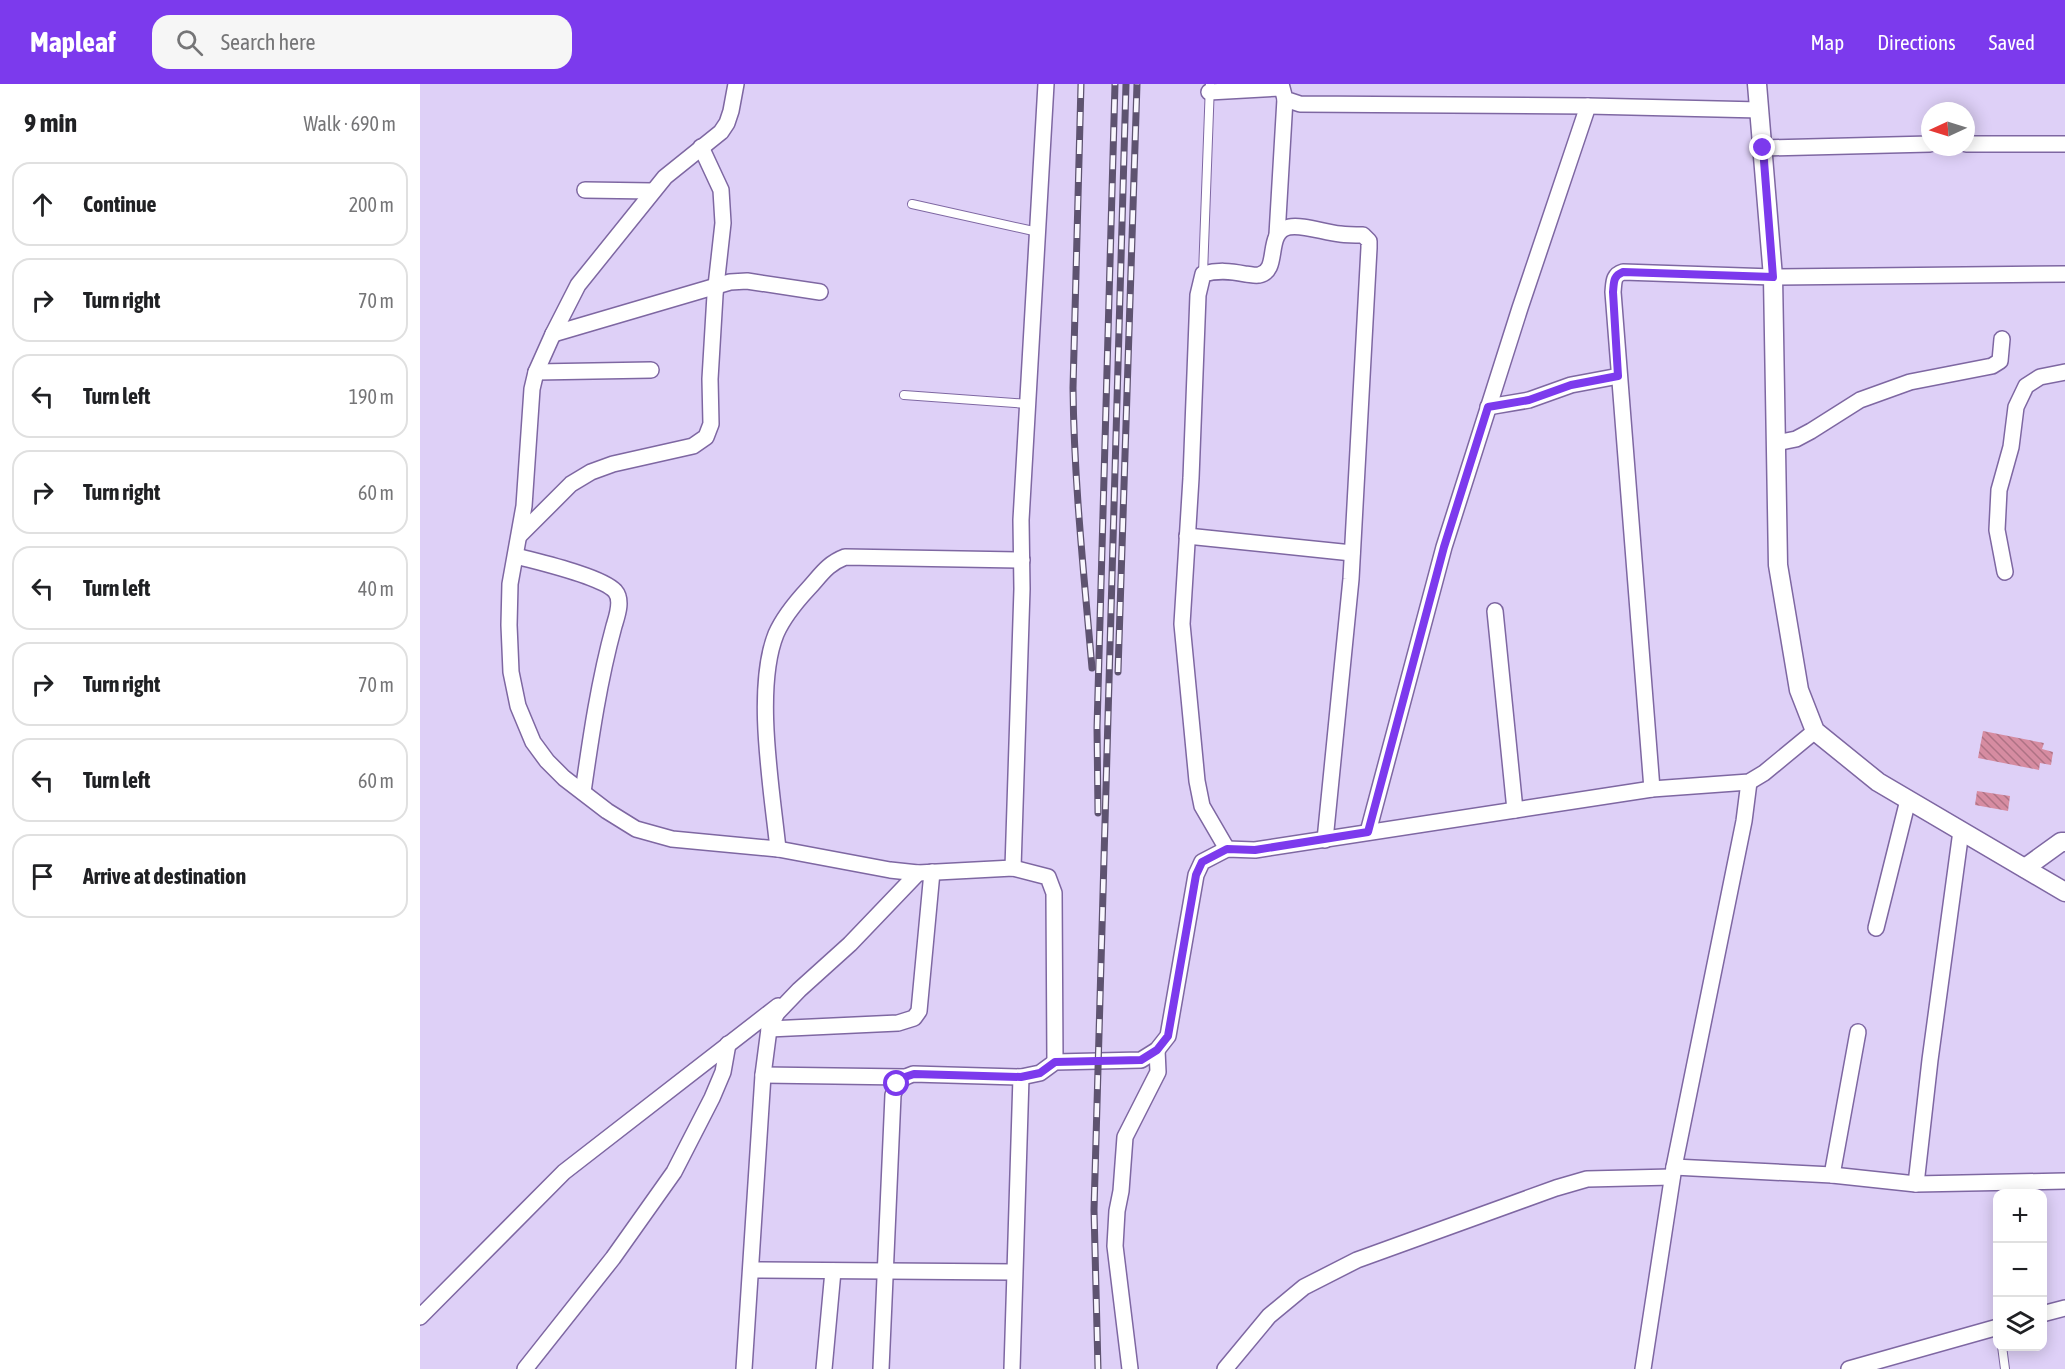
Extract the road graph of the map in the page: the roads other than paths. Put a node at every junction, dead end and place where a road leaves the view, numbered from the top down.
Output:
1 (736, 84) edge
2 (1046, 84) edge
3 (1757, 84) edge
4 (1209, 88) edge
5 (1282, 90) edge
6 (1588, 106) junction
7 (1760, 110) junction
8 (1921, 144) edge
9 (1975, 144) edge
10 (2065, 144) edge
11 (701, 147) junction
12 (1763, 148) junction
13 (585, 190) dead end
14 (652, 191) junction
15 (912, 204) dead end
16 (1038, 232) junction
17 (1277, 235) junction
18 (1203, 274) junction
19 (2065, 274) edge
20 (1773, 277) junction
21 (717, 286) junction
22 (820, 291) dead end
23 (553, 334) junction
24 (2002, 339) dead end
25 (651, 370) dead end
26 (536, 372) junction
27 (2065, 372) edge
28 (1618, 376) junction
29 (904, 395) dead end
30 (1028, 404) junction
31 (1488, 407) junction
32 (1776, 443) junction
33 (520, 534) junction
34 (1187, 536) junction
35 (1352, 553) junction
36 (516, 556) junction
37 (1022, 560) junction
38 (2005, 572) dead end
39 (1495, 611) dead end
40 (1815, 731) junction
41 (1749, 782) junction
42 (1652, 789) junction
43 (583, 792) junction
44 (1908, 800) junction
45 (1515, 810) junction
46 (1961, 831) junction
47 (1368, 832) junction
48 (1325, 840) junction
49 (2065, 842) edge
50 (778, 849) junction
51 (1227, 849) junction
52 (1013, 868) junction
53 (2025, 868) junction
54 (925, 873) junction
55 (2065, 892) edge
56 (1876, 928) dead end
57 (799, 990) junction
58 (769, 1029) junction
59 (1857, 1032) dead end
60 (728, 1044) junction
61 (1157, 1050) junction
62 (1055, 1062) junction
63 (763, 1075) junction
64 (905, 1077) junction
65 (1021, 1077) junction
66 (1673, 1172) junction
67 (1832, 1175) junction
68 (2065, 1181) edge
69 (1916, 1184) junction
70 (751, 1270) junction
71 (833, 1271) junction
72 (886, 1271) junction
73 (1013, 1272) junction
74 (2065, 1308) edge
75 (2047, 1313) edge
76 (420, 1317) edge
77 (1993, 1328) edge
78 (2003, 1351) edge
79 (525, 1369) edge
80 (744, 1369) edge
81 (824, 1369) edge
82 (881, 1369) edge
83 (1011, 1369) edge
84 (1130, 1369) edge
85 (1225, 1369) edge
86 (1643, 1369) edge
87 (1849, 1369) edge
88 (2005, 1369) edge

1 - 11 street
2 - 16 street
3 - 7 street
4 - 5 street
4 - 18 lane
5 - 6 street
5 - 17 street
6 - 7 street
6 - 31 street
7 - 12 street
8 - 12 street
9 - 10 street
11 - 14 street
11 - 21 street
12 - 20 street
13 - 14 street
14 - 23 street
15 - 16 lane
16 - 30 street
17 - 18 street
17 - 35 street
18 - 34 street
19 - 20 street
20 - 28 street
20 - 32 street
21 - 22 street
21 - 23 street
21 - 33 street
23 - 26 street
24 - 32 street
25 - 26 street
26 - 33 street
27 - 38 street
28 - 31 street
28 - 42 street
29 - 30 lane
30 - 37 street
31 - 47 street
32 - 40 street
33 - 36 street
34 - 35 street
34 - 51 street
35 - 48 street
36 - 43 street
36 - 43 street
37 - 50 street
37 - 52 street
39 - 45 street
40 - 41 street
40 - 44 street
41 - 42 street
41 - 66 street
42 - 45 street
43 - 50 street
44 - 46 street
44 - 56 street
45 - 47 street
46 - 53 street
46 - 69 street
47 - 48 street
48 - 51 street
49 - 53 street
50 - 54 street
51 - 61 street
52 - 54 street
52 - 62 street
53 - 55 street
54 - 57 street
54 - 58 street
57 - 58 street
57 - 60 street
58 - 63 street
59 - 67 street
60 - 76 street
60 - 79 street
61 - 62 street
61 - 84 street
62 - 65 street
63 - 64 street
63 - 70 street
64 - 65 street
64 - 72 street
65 - 73 street
66 - 67 street
66 - 85 street
66 - 86 street
67 - 69 street
68 - 69 street
70 - 71 street
70 - 80 street
71 - 72 street
71 - 81 street
72 - 73 street
72 - 82 street
73 - 83 street
74 - 75 street
77 - 87 street
78 - 88 lane

